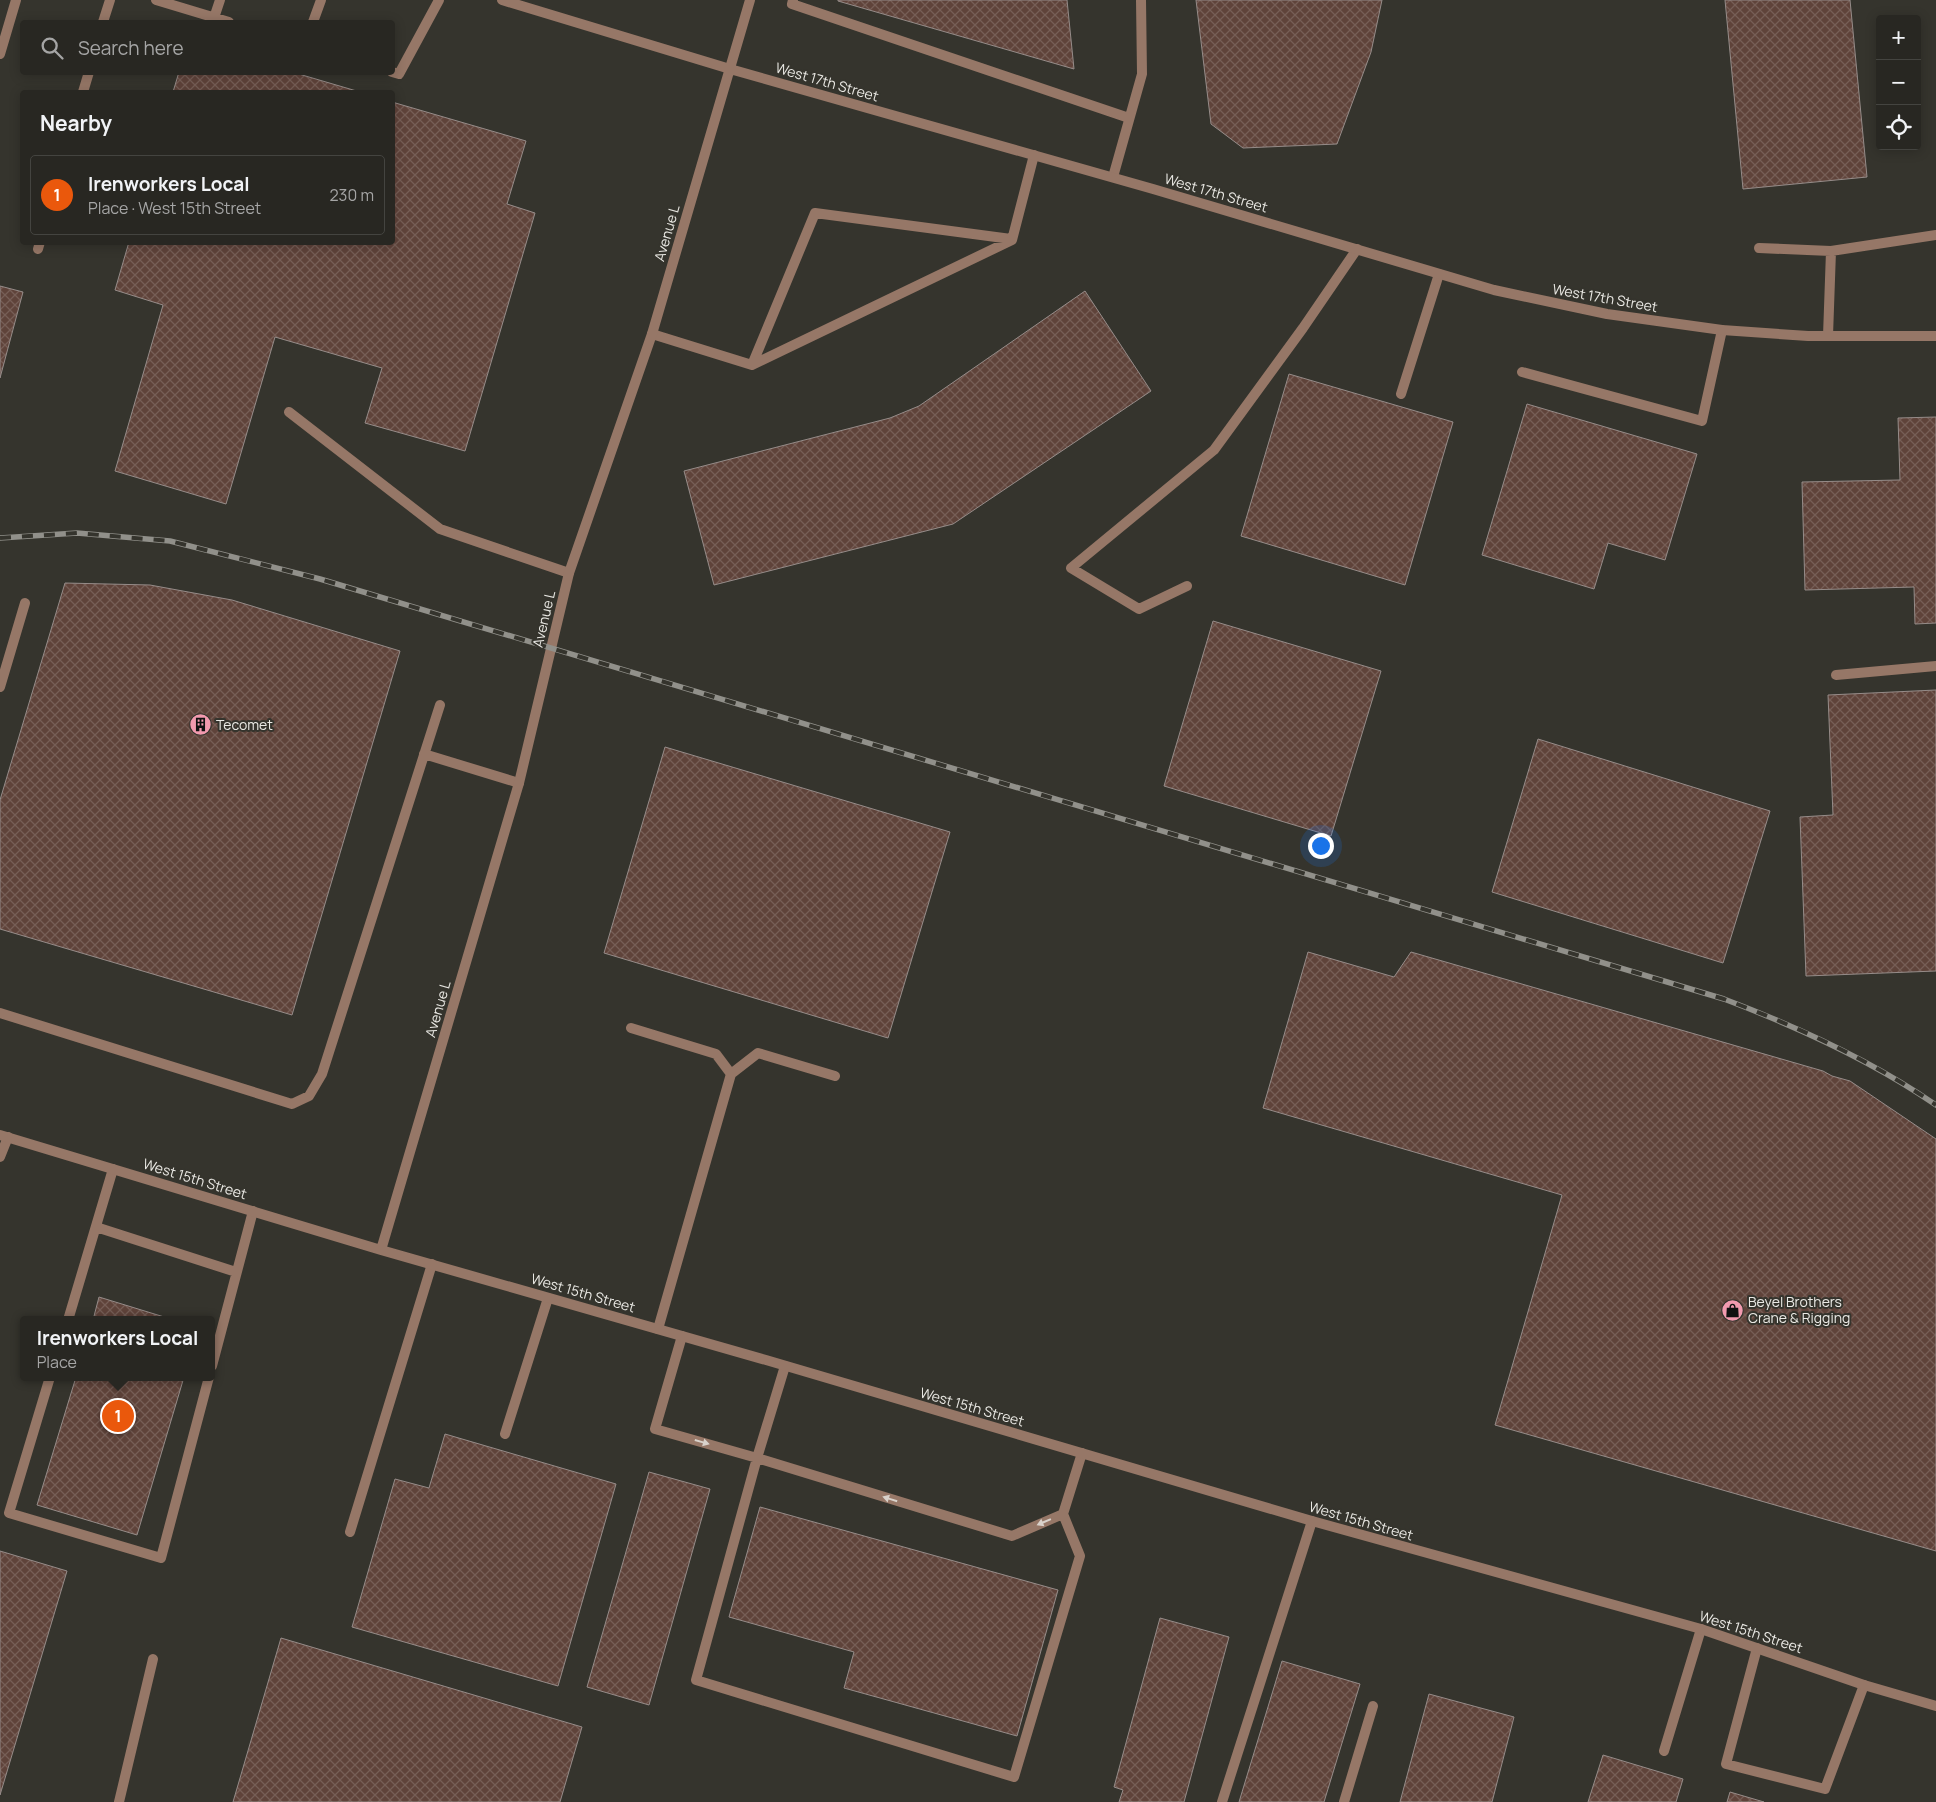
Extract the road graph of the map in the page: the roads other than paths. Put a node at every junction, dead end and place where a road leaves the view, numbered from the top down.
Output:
1 (16, 0) edge
2 (110, 0) edge
3 (156, 0) edge
4 (220, 0) edge
5 (321, 0) edge
6 (439, 0) edge
7 (502, 0) edge
8 (750, 0) edge
9 (793, 0) edge
10 (1141, 0) edge
11 (214, 18) junction
12 (104, 20) edge
13 (222, 20) edge
14 (314, 20) edge
15 (0, 54) edge
16 (730, 69) junction
17 (395, 73) edge
18 (88, 75) edge
19 (84, 90) edge
20 (1129, 118) junction
21 (1034, 155) junction
22 (1113, 177) junction
23 (1936, 235) edge
24 (1012, 240) junction
25 (1759, 248) dead end
26 (1357, 249) junction
27 (1831, 251) junction
28 (1439, 274) junction
29 (1722, 330) junction
30 (652, 334) junction
31 (1828, 336) junction
32 (1936, 336) edge
33 (752, 365) junction
34 (1522, 372) dead end
35 (1401, 394) dead end
36 (289, 412) dead end
37 (569, 573) junction
38 (1186, 586) dead end
39 (25, 603) dead end
40 (1936, 666) edge
41 (1836, 674) dead end
42 (0, 687) edge
43 (440, 704) dead end
44 (424, 754) junction
45 (519, 783) junction
46 (0, 1013) edge
47 (632, 1028) dead end
48 (731, 1074) junction
49 (835, 1076) dead end
50 (4, 1136) edge
51 (0, 1157) edge
52 (113, 1169) junction
53 (253, 1211) junction
54 (96, 1227) junction
55 (381, 1250) junction
56 (432, 1264) junction
57 (236, 1272) junction
58 (548, 1298) junction
59 (69, 1316) edge
60 (658, 1329) junction
61 (682, 1336) junction
62 (215, 1354) edge
63 (786, 1366) junction
64 (49, 1381) edge
65 (208, 1381) edge
66 (505, 1434) dead end
67 (1082, 1453) junction
68 (757, 1458) junction
69 (1062, 1514) junction
70 (1312, 1522) junction
71 (350, 1532) dead end
72 (1701, 1629) junction
73 (1757, 1648) junction
74 (153, 1659) dead end
75 (1864, 1685) junction
76 (1373, 1706) dead end
77 (1936, 1706) edge
78 (1664, 1751) dead end
79 (119, 1802) edge
80 (1222, 1802) edge
81 (1344, 1802) edge

1 - 15 street
2 - 12 street
3 - 11 street
4 - 11 street
5 - 14 street
6 - 17 street
7 - 16 street, West 17th Street
8 - 16 street, Avenue L
9 - 20 street
10 - 20 street
11 - 13 street
16 - 21 street, West 17th Street
16 - 30 street, Avenue L
18 - 19 street
20 - 22 street
21 - 22 street, West 17th Street
21 - 24 street
22 - 26 street, West 17th Street
23 - 27 street
24 - 33 street
24 - 33 street
25 - 27 street
26 - 28 street, West 17th Street
26 - 38 street
27 - 31 street
28 - 29 street, West 17th Street
28 - 35 street
29 - 31 street, West 17th Street
29 - 34 street
30 - 33 street
30 - 37 street, Avenue L
31 - 32 street, West 17th Street
36 - 37 street
37 - 45 street, Avenue L
39 - 42 street
40 - 41 street
43 - 44 street
44 - 45 street
44 - 46 street
45 - 55 street, Avenue L
47 - 48 street
48 - 49 street
48 - 60 street
50 - 51 street
50 - 52 street, West 15th Street
52 - 53 street, West 15th Street
52 - 54 street
53 - 55 street, West 15th Street
53 - 57 street
54 - 57 street
54 - 59 street
55 - 56 street, West 15th Street
56 - 58 street, West 15th Street
56 - 71 street
57 - 62 street
58 - 60 street, West 15th Street
58 - 66 street
60 - 61 street, West 15th Street
61 - 63 street, West 15th Street
61 -> 68 street
63 - 67 street, West 15th Street
63 - 68 street
64 - 65 street
67 - 69 street
67 - 70 street, West 15th Street
69 -> 68 street
68 - 69 street
70 - 72 street, West 15th Street
70 - 80 street
72 - 73 street, West 15th Street
72 - 78 street
73 - 75 street, West 15th Street
73 - 75 street
74 - 79 street
75 - 77 street, West 15th Street
76 - 81 street

